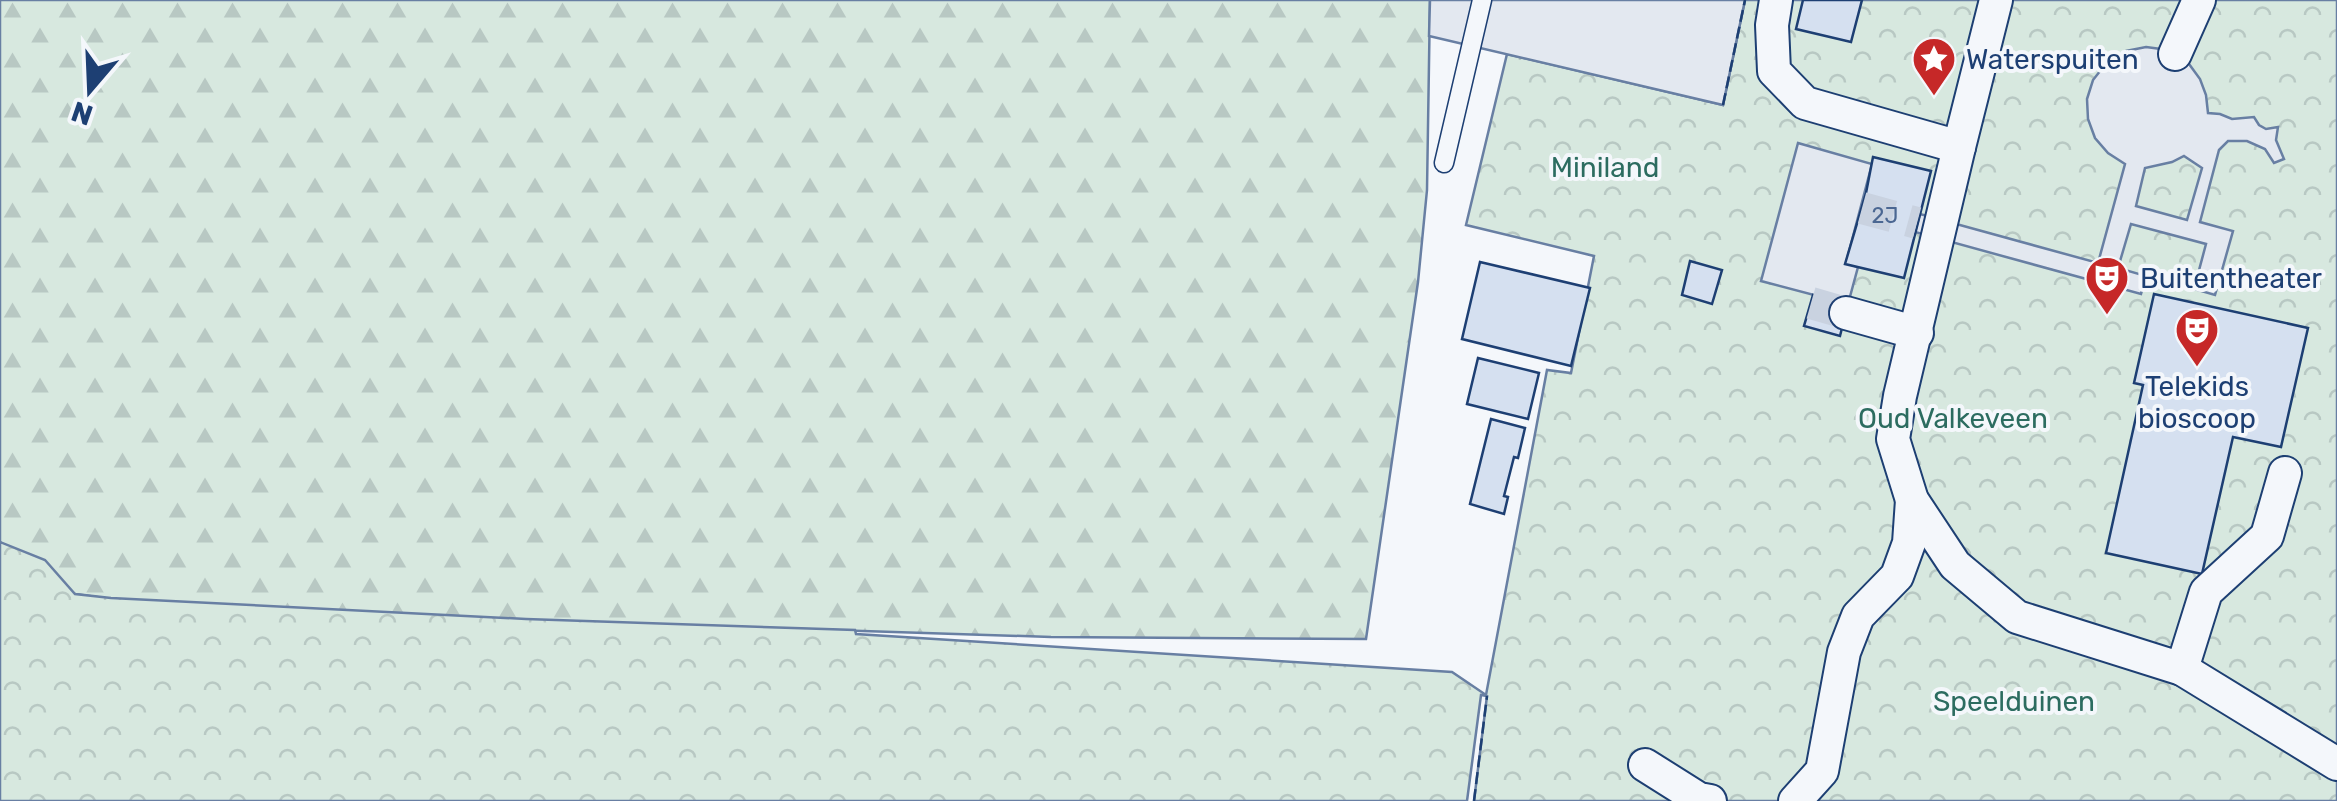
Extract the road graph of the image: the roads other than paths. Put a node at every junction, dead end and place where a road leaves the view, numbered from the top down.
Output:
1 (1482, 0) edge
2 (1776, 0) edge
3 (1996, 0) edge
4 (2198, 0) edge
5 (2175, 54) dead end
6 (1959, 148) junction
7 (1444, 163) dead end
8 (1846, 313) tunnel mouth
9 (1917, 332) junction
10 (2285, 472) dead end
11 (1912, 500) junction
12 (2182, 669) junction
13 (2337, 764) edge
14 (1644, 765) dead end
15 (1710, 801) edge
16 (1795, 801) edge

1 - 7 lane
2 - 6 street
3 - 6 street
4 - 5 street
6 - 9 street
8 - 9 street
9 - 11 street
10 - 12 street
11 - 12 street
11 - 16 street
12 - 13 street
14 - 15 street

